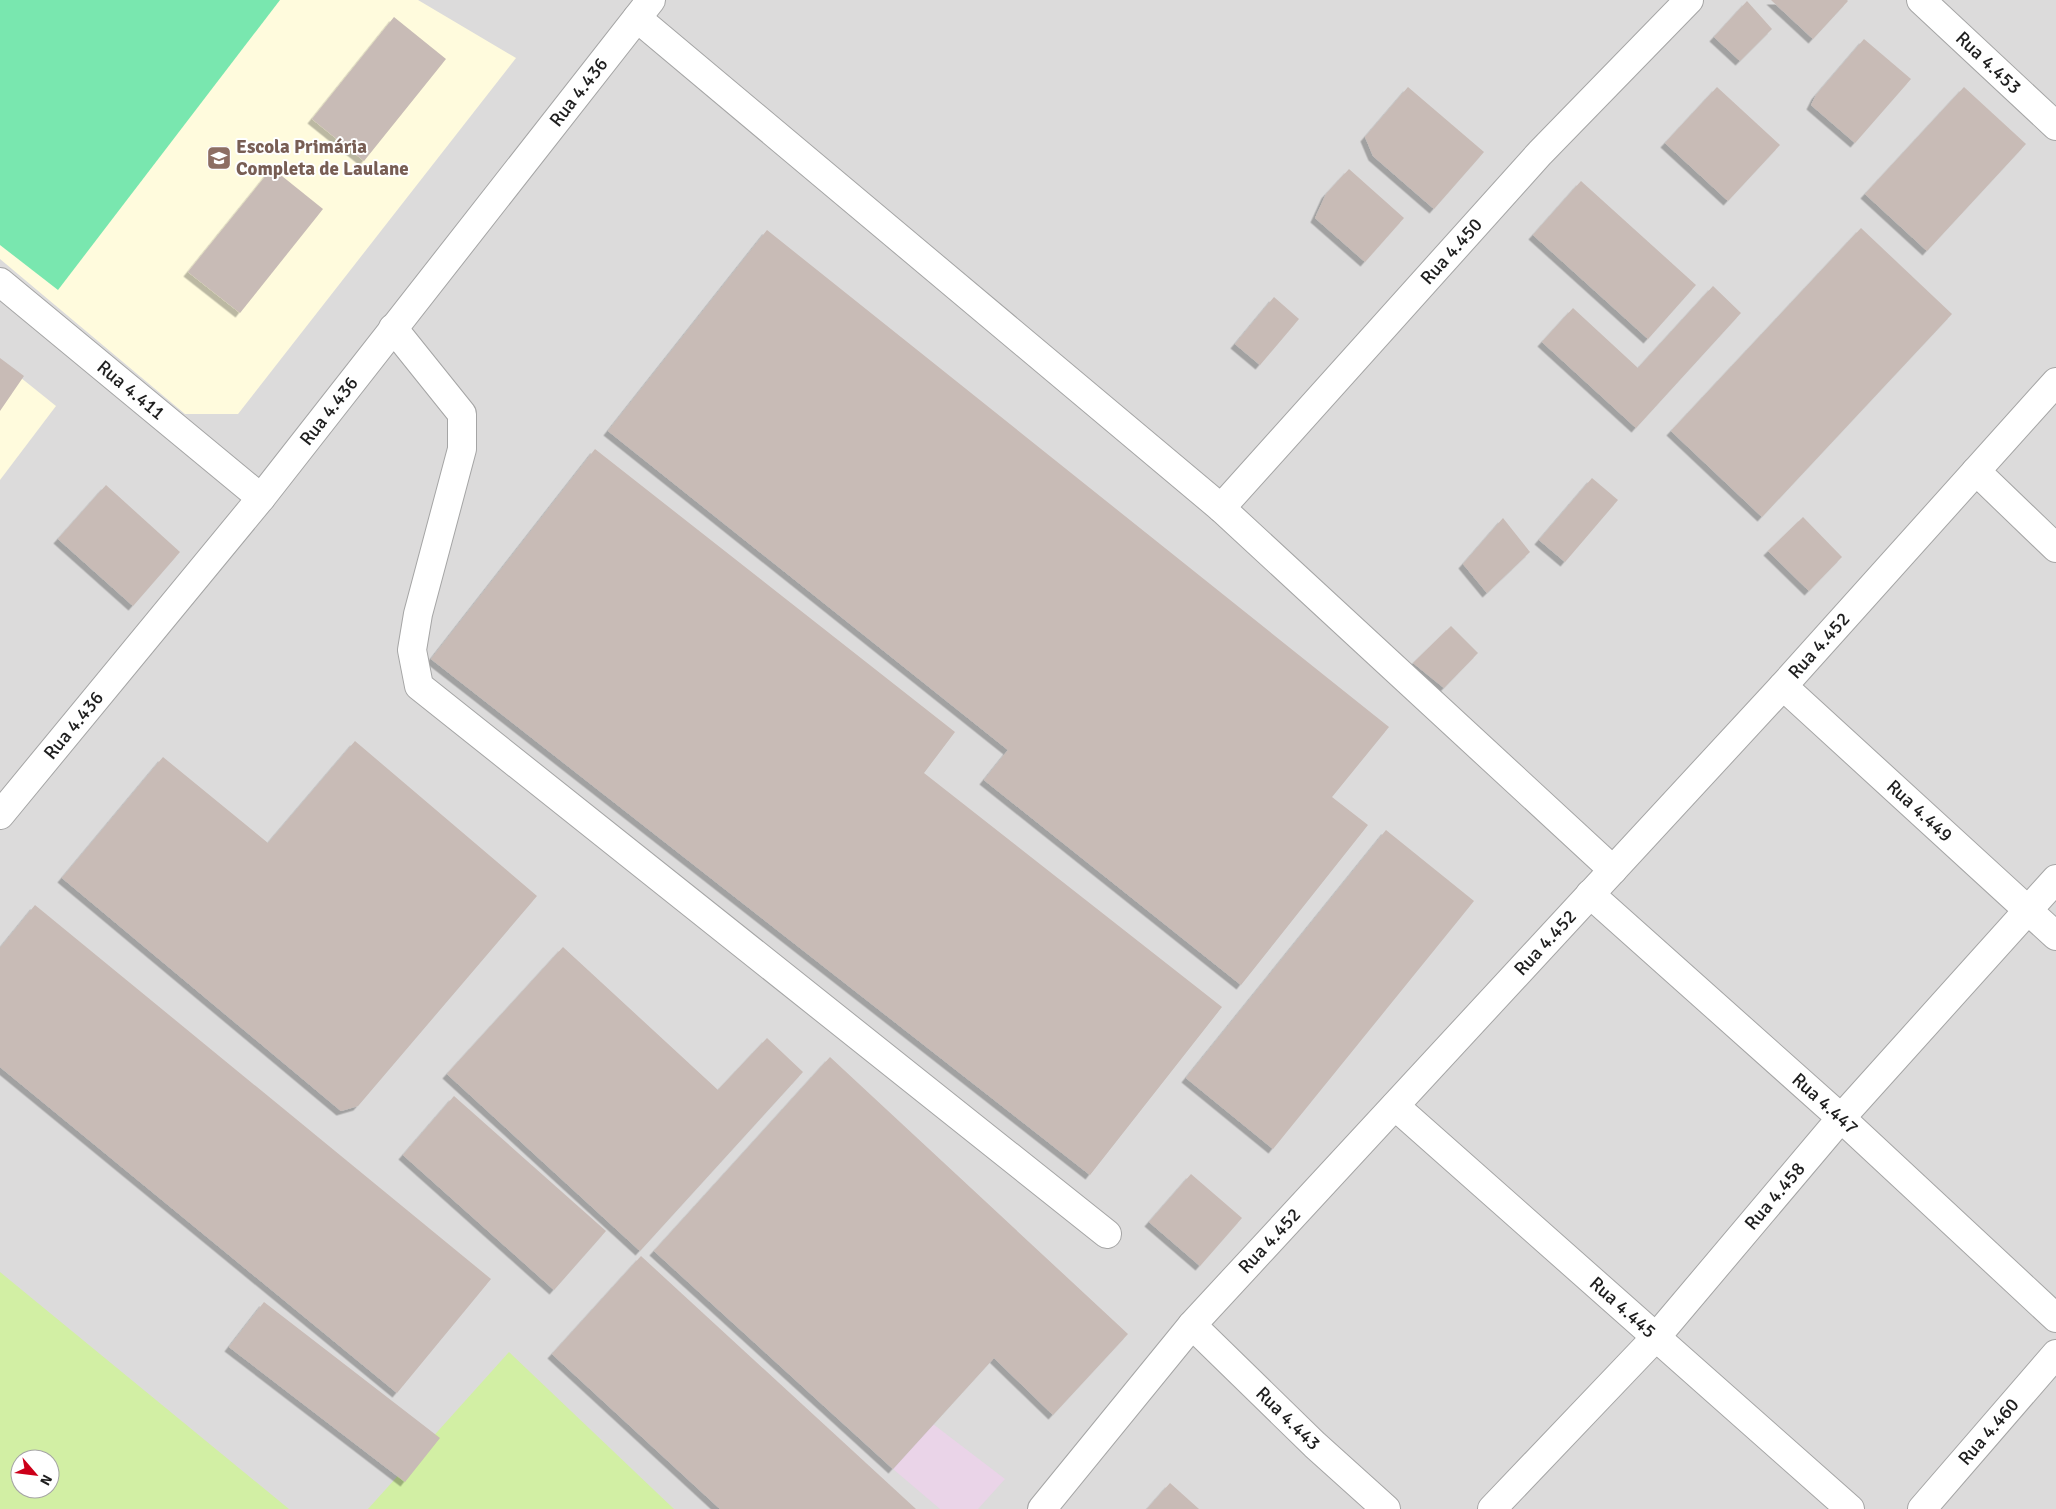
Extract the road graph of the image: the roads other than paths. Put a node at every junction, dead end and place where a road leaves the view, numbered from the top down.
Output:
1 (1689, 0) edge
2 (1922, 0) edge
3 (644, 9) edge
4 (2056, 126) edge
5 (0, 282) edge
6 (394, 328) junction
7 (2056, 382) edge
8 (1976, 471) junction
9 (261, 498) junction
10 (1222, 508) junction
11 (2056, 548) edge
12 (1783, 686) junction
13 (0, 815) edge
14 (1613, 870) junction
15 (2056, 879) edge
16 (1590, 894) junction
17 (2027, 910) junction
18 (2056, 936) edge
19 (1395, 1106) junction
20 (1841, 1118) junction
21 (1107, 1234) dead end
22 (2056, 1318) edge
23 (1192, 1325) junction
24 (1657, 1336) junction
25 (2056, 1354) edge
26 (1042, 1509) edge
27 (1386, 1509) edge
28 (1492, 1509) edge
29 (1850, 1509) edge
30 (1922, 1509) edge

1 - 10 street, Rua 4.450
2 - 4 street, Rua 4.453
3 - 6 street, Rua 4.436
3 - 10 street
5 - 9 street, Rua 4.411
6 - 9 street, Rua 4.436
6 - 21 street
7 - 8 street, Rua 4.452
8 - 11 street
8 - 12 street, Rua 4.452
9 - 13 street, Rua 4.436
10 - 14 street
12 - 14 street, Rua 4.452
12 - 17 street, Rua 4.449
14 - 16 street, Rua 4.452
15 - 17 street, Rua 4.458
16 - 19 street, Rua 4.452
16 - 20 street, Rua 4.447
17 - 18 street, Rua 4.449
17 - 20 street, Rua 4.458
19 - 23 street, Rua 4.452
19 - 24 street, Rua 4.445
20 - 22 street, Rua 4.447
20 - 24 street, Rua 4.458
23 - 26 street, Rua 4.452
23 - 27 street, Rua 4.443
24 - 28 street, Rua 4.458
24 - 29 street, Rua 4.445
25 - 30 street, Rua 4.460

